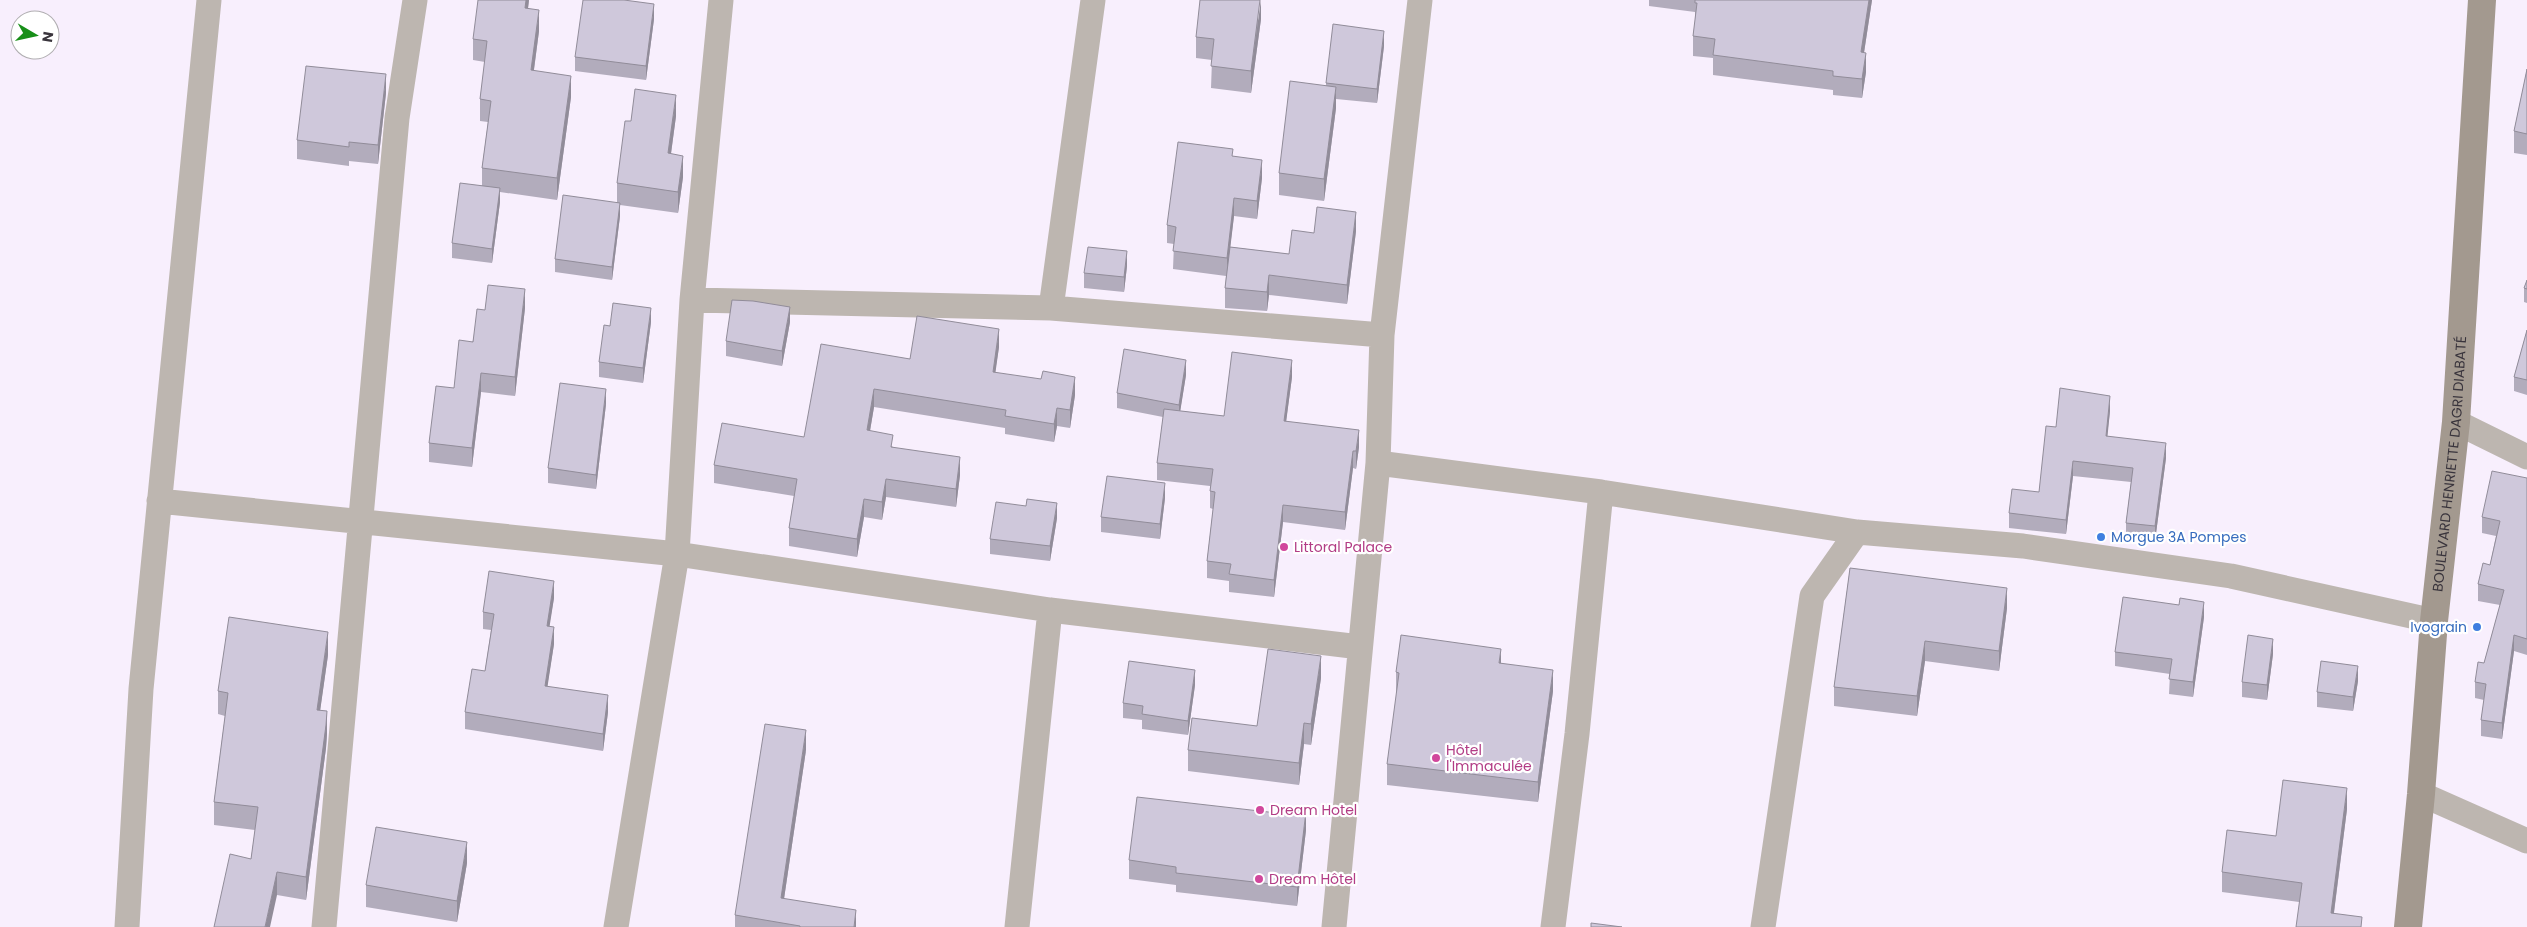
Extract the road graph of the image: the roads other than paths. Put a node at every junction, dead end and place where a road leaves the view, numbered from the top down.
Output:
1 (209, 0) edge
2 (415, 0) edge
3 (721, 0) edge
4 (1093, 0) edge
5 (1420, 0) edge
6 (2482, 0) edge
7 (692, 300) junction
8 (1052, 308) junction
9 (1382, 335) junction
10 (2456, 422) junction
11 (2527, 457) edge
12 (1378, 463) junction
13 (1601, 492) junction
14 (160, 501) junction
15 (362, 522) junction
16 (1858, 532) junction
17 (677, 554) junction
18 (1050, 610) junction
19 (2434, 621) junction
20 (1360, 647) junction
21 (2421, 794) junction
22 (2527, 841) edge
23 (127, 927) edge
24 (324, 927) edge
25 (616, 927) edge
26 (1017, 927) edge
27 (1334, 927) edge
28 (1553, 927) edge
29 (1764, 927) edge
30 (2408, 927) edge

1 - 14 street
2 - 15 street
3 - 7 street
4 - 8 street
5 - 9 street
6 - 10 main road, BOULEVARD HENRIETTE DAGRI DIABATÉ
7 - 8 street
7 - 17 street
8 - 9 street
9 - 12 street
10 - 11 street
10 - 19 main road, BOULEVARD HENRIETTE DAGRI DIABATÉ
12 - 13 street
12 - 20 street
13 - 16 street
13 - 28 street
14 - 15 street
14 - 23 street
15 - 17 street
15 - 24 street
16 - 19 street
16 - 29 street
17 - 18 street
17 - 25 street
18 - 20 street
18 - 26 street
19 - 21 main road, BOULEVARD HENRIETTE DAGRI DIABATÉ
20 - 27 street
21 - 22 street
21 - 30 main road, BOULEVARD HENRIETTE DAGRI DIABATÉ

